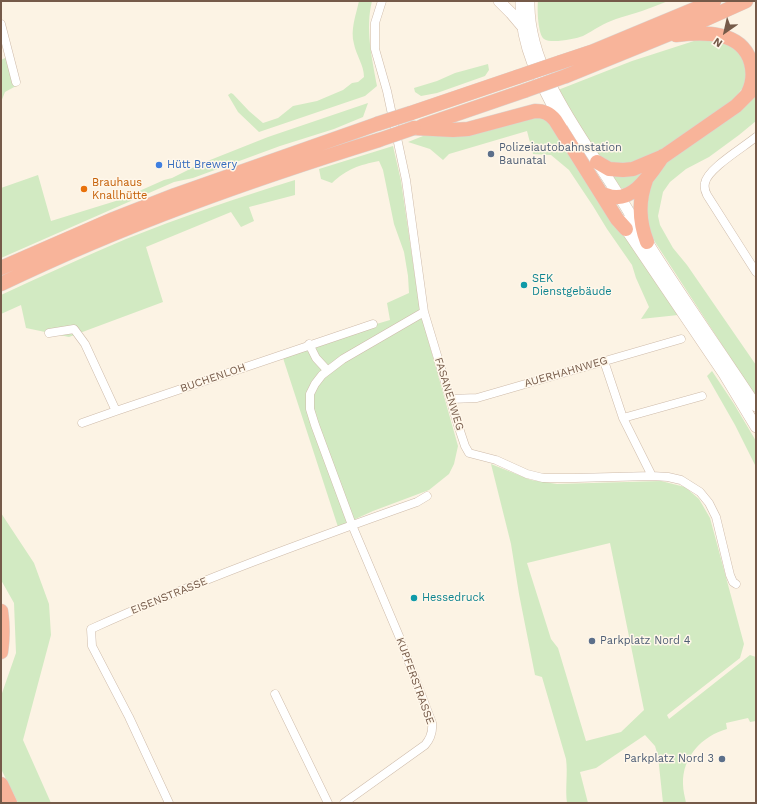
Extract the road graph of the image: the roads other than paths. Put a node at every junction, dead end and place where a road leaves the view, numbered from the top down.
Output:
1 (382, 1) edge
2 (499, 1) edge
3 (521, 1) edge
4 (529, 1) edge
5 (687, 1) edge
6 (714, 1) edge
7 (746, 1) edge
8 (1, 24) edge
9 (522, 26) junction
10 (630, 36) junction
11 (660, 38) junction
12 (16, 82) dead end
13 (756, 86) edge
14 (746, 96) junction
15 (414, 128) junction
16 (756, 137) edge
17 (664, 156) junction
18 (597, 162) junction
19 (646, 179) junction
20 (606, 195) junction
21 (620, 197) junction
22 (626, 229) junction
23 (647, 242) junction
24 (3, 267) edge
25 (756, 272) edge
26 (1, 284) edge
27 (424, 312) junction
28 (373, 324) dead end
29 (49, 333) dead end
30 (681, 339) dead end
31 (309, 344) junction
32 (604, 361) junction
33 (327, 370) junction
34 (702, 396) dead end
35 (451, 399) junction
36 (756, 406) edge
37 (116, 411) junction
38 (622, 418) junction
39 (82, 423) dead end
40 (756, 427) edge
41 (652, 476) junction
42 (426, 496) dead end
43 (352, 525) junction
44 (736, 584) dead end
45 (1, 611) edge
46 (1, 652) edge
47 (275, 694) dead end
48 (1, 784) edge
49 (10, 803) edge
50 (169, 803) edge
51 (328, 803) edge
52 (344, 803) edge

1 - 27 street, FASANENWEG
2 - 9 main road
3 - 9 main road
4 - 18 main road
5 - 10 highway
6 - 10 highway
7 - 11 highway
8 - 12 street
9 - 20 main road
10 - 24 highway, bridge
11 - 14 highway
11 - 15 highway, bridge
13 - 14 highway
14 - 17 highway
15 - 22 highway
15 - 26 highway, bridge
16 - 25 street
17 - 18 highway
17 - 19 highway
18 - 21 main road
19 - 21 highway
19 - 23 highway
20 - 21 highway
20 - 22 main road
21 - 23 main road
22 - 40 main road
23 - 36 main road
27 - 33 street
27 - 35 street, FASANENWEG
28 - 31 street, BUCHENLOH
29 - 37 street
30 - 32 street, AUERHAHNWEG
31 - 33 street
31 - 37 street, BUCHENLOH
32 - 35 street, AUERHAHNWEG
32 - 38 street
33 - 43 street
34 - 38 street
35 - 41 street, FASANENWEG
37 - 39 street, BUCHENLOH
38 - 41 street
41 - 44 street, FASANENWEG
42 - 43 street, EISENSTRASSE
43 - 50 street, EISENSTRASSE
43 - 52 street, KUPFERSTRASSE
45 - 46 highway
47 - 51 street
48 - 49 highway

